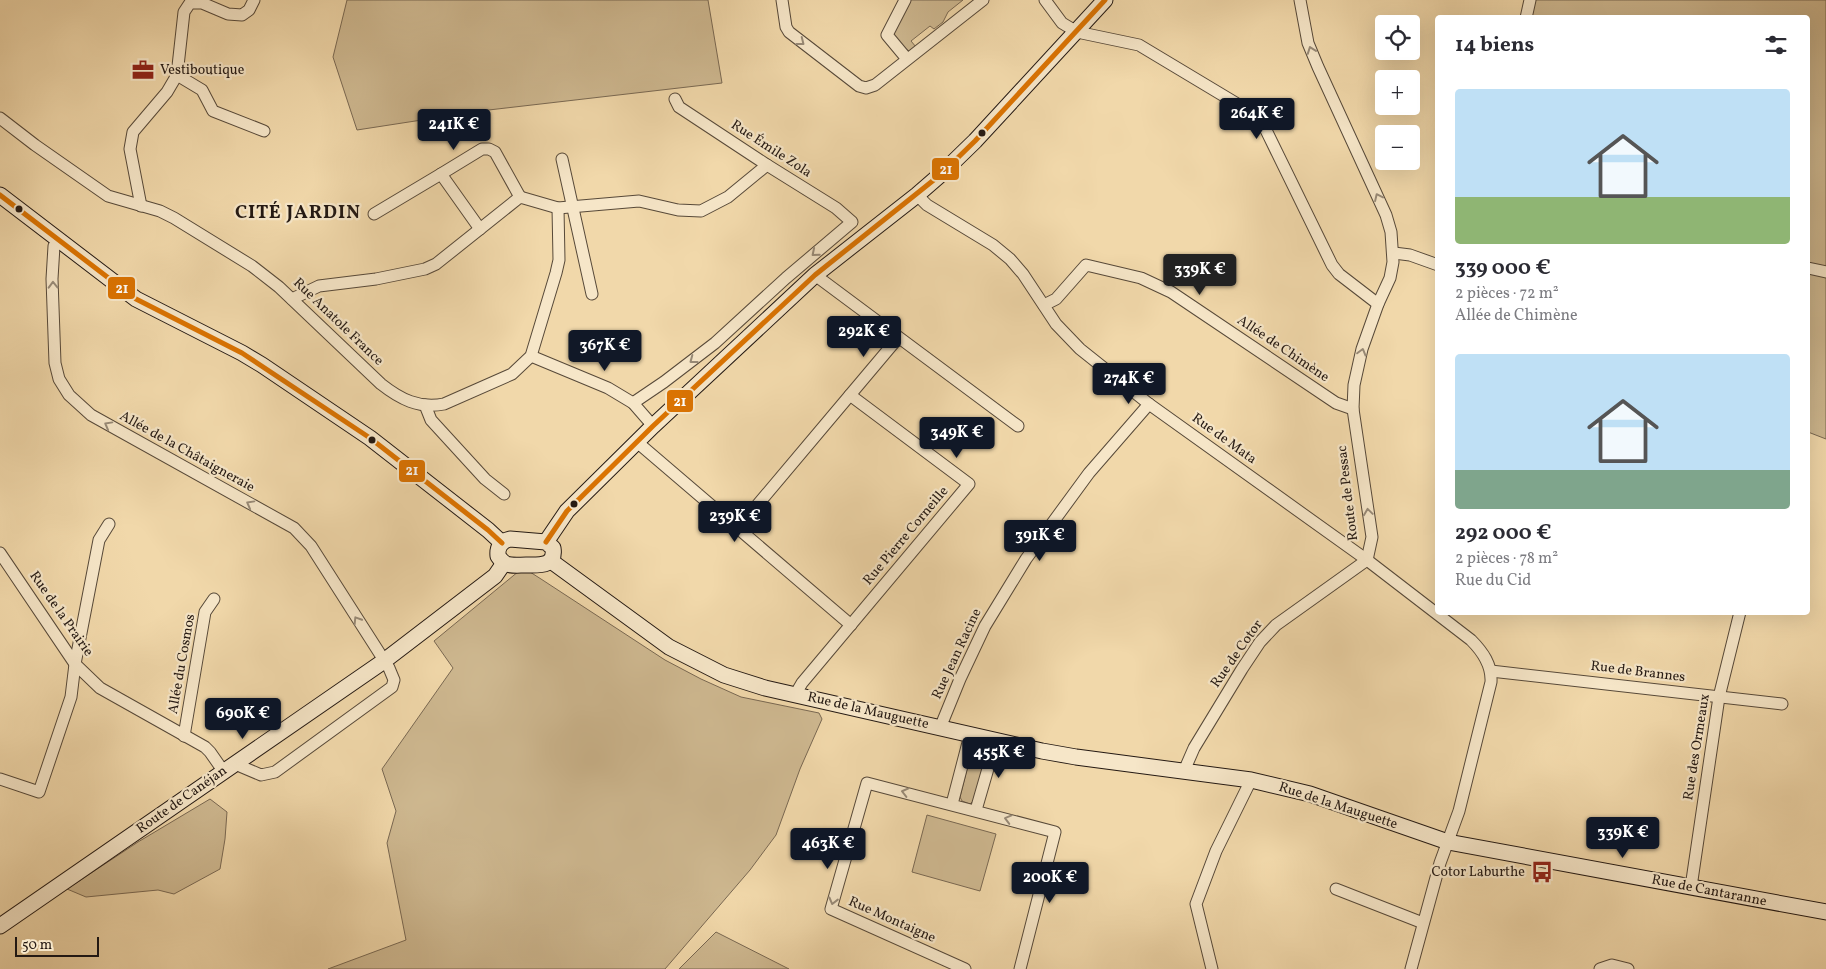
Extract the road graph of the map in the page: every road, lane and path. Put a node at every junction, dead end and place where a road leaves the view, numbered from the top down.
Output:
1 (254, 0) edge
2 (782, 0) edge
3 (905, 0) edge
4 (983, 0) edge
5 (1106, 0) edge
6 (1300, 0) edge
7 (1530, 0) edge
8 (1050, 2) edge
9 (1527, 15) edge
10 (1077, 32) junction
11 (907, 60) junction
12 (177, 75) junction
13 (675, 99) dead end
14 (0, 118) edge
15 (264, 132) dead end
16 (562, 159) dead end
17 (767, 165) junction
18 (441, 174) junction
19 (0, 195) edge
20 (917, 195) junction
21 (520, 197) junction
22 (141, 206) junction
23 (573, 207) junction
24 (558, 208) junction
25 (374, 214) dead end
26 (480, 229) junction
27 (58, 240) junction
28 (1394, 252) junction
29 (1435, 264) edge
30 (1810, 268) edge
31 (1826, 272) edge
32 (815, 275) junction
33 (592, 294) dead end
34 (292, 298) junction
35 (1378, 304) junction
36 (1044, 305) junction
37 (898, 338) junction
38 (531, 356) junction
39 (850, 395) junction
40 (633, 403) junction
41 (1149, 404) junction
42 (425, 405) junction
43 (1353, 409) junction
44 (653, 426) junction
45 (1018, 426) dead end
46 (637, 442) junction
47 (504, 494) dead end
48 (109, 524) dead end
49 (738, 528) junction
50 (502, 542) junction
51 (546, 542) junction
52 (0, 553) edge
53 (1367, 560) junction
54 (551, 561) junction
55 (504, 563) junction
56 (214, 599) dead end
57 (1435, 612) edge
58 (1438, 615) edge
59 (1739, 615) edge
60 (850, 625) junction
61 (384, 661) junction
62 (75, 664) junction
63 (1491, 671) junction
64 (795, 695) junction
65 (1719, 697) junction
66 (1782, 704) dead end
67 (940, 728) junction
68 (970, 735) junction
69 (184, 736) junction
70 (996, 740) junction
71 (229, 768) junction
72 (1184, 771) junction
73 (0, 779) edge
74 (1251, 780) junction
75 (952, 804) junction
76 (976, 810) junction
77 (1448, 842) junction
78 (1691, 887) junction
79 (1336, 889) dead end
80 (1793, 907) junction
81 (1826, 912) edge
82 (1826, 918) edge
83 (1423, 923) junction
84 (0, 926) edge
85 (965, 969) edge
86 (1020, 969) edge
87 (1212, 969) edge
88 (1411, 969) edge
89 (1600, 969) edge
90 (1628, 969) edge

1 - 12 street
2 -> 11 street
3 - 11 street
4 - 11 street
5 - 10 street
28 -> 6 street, Route de Pessac
7 - 9 street
8 - 10 street
10 - 20 street
10 - 35 street
12 - 15 street
12 - 22 street
13 - 17 street, Rue Émile Zola
14 - 22 street, Rue Anatole France
16 - 23 street
17 - 23 street
17 -> 40 street, Rue Émile Zola
18 - 21 street
18 - 25 street
18 - 26 street
19 - 27 street
20 - 32 street
20 - 36 street, Rue de Mata
21 - 24 street
21 - 26 street
22 - 34 street, Rue Anatole France
23 - 24 street
23 - 33 street
24 - 38 street, Rue Anatole France
26 - 34 street
27 - 50 street
61 -> 27 street, Allée de la Châtaigneraie
28 - 29 street
28 - 35 street, Route de Pessac
30 - 31 street
32 - 37 street
32 - 44 street
34 - 42 street, Rue Anatole France
43 -> 35 street, Route de Pessac
36 - 41 street, Rue de Mata
36 - 43 street, Allée de Chimène
37 - 39 street
37 - 45 street
38 - 40 street
38 - 42 street, Rue Anatole France
39 - 49 street
39 - 60 street, Rue Pierre Corneille
40 - 44 street
41 - 53 street, Rue de Mata
41 - 67 street, Rue Jean Racine
42 - 47 street
53 -> 43 street, Route de Pessac
44 - 46 street
46 - 49 street
46 - 51 street
48 - 62 street
49 - 60 street
50 - 51 street
50 - 55 street
51 - 54 street
52 - 62 street, Rue de la Prairie
53 - 57 street
53 - 72 street, Rue de Cotor
54 - 55 street
54 - 64 street, Rue de la Mauguette
55 - 61 street, Route de Canéjan
56 - 69 street, Allée du Cosmos
58 - 63 street
59 - 65 street, Rue des Ormeaux
60 - 64 street, Rue Pierre Corneille
61 - 71 street, Route de Canéjan
61 - 71 street, Allée de la Châtaigneraie
62 - 69 street, Rue de la Prairie
62 - 73 street
63 - 65 street, Rue de Brannes
63 - 77 street
64 - 67 street, Rue de la Mauguette
65 - 66 street, Rue de Brannes
65 - 78 street, Rue des Ormeaux
67 - 68 street, Rue de la Mauguette
68 - 70 street, Rue de la Mauguette
68 - 75 street
69 - 71 street, Rue de la Prairie
70 - 72 street, Rue de la Mauguette
70 - 76 street
71 - 84 street, Route de Canéjan
72 - 74 street, Rue de la Mauguette
74 - 77 street, Rue de la Mauguette
74 - 87 street
75 - 76 street, Rue Montaigne
75 -> 85 street, Rue Montaigne
86 -> 76 street, Rue Montaigne
77 - 78 street, Rue de Cantaranne
77 - 83 street
78 - 80 street, Rue de Cantaranne
79 - 83 street
80 - 81 street, Rue de Cantaranne
80 - 82 street, Rue de Cantaranne
83 - 88 street
89 - 90 street

